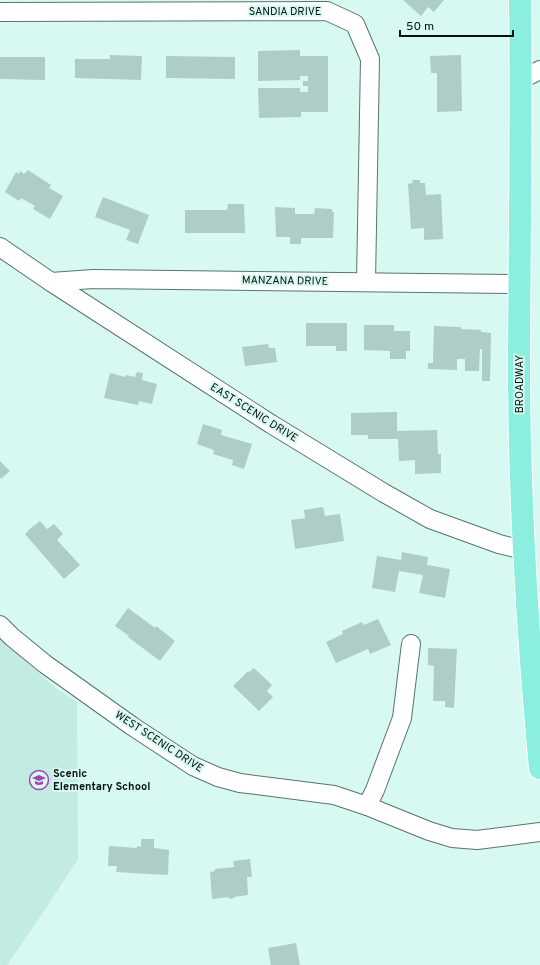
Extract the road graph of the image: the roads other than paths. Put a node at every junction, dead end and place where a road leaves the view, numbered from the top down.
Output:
1 (520, 0) edge
2 (0, 12) edge
3 (531, 74) edge
4 (0, 247) edge
5 (51, 282) junction
6 (366, 282) junction
7 (519, 284) junction
8 (523, 550) junction
9 (533, 588) edge
10 (0, 625) edge
11 (410, 644) dead end
12 (540, 768) edge
13 (367, 806) junction
14 (540, 832) edge

1 - 3 main road, BROADWAY
2 - 6 street, SANDIA DRIVE
3 - 7 main road, BROADWAY
4 - 5 street, EAST SCENIC DRIVE
5 - 6 street, MANZANA DRIVE
5 - 8 street, EAST SCENIC DRIVE
6 - 7 street, MANZANA DRIVE
7 - 8 main road, BROADWAY
8 - 9 main road, BROADWAY
9 - 12 main road, BROADWAY
10 - 13 street, WEST SCENIC DRIVE
11 - 13 street
13 - 14 street, WEST SCENIC DRIVE

